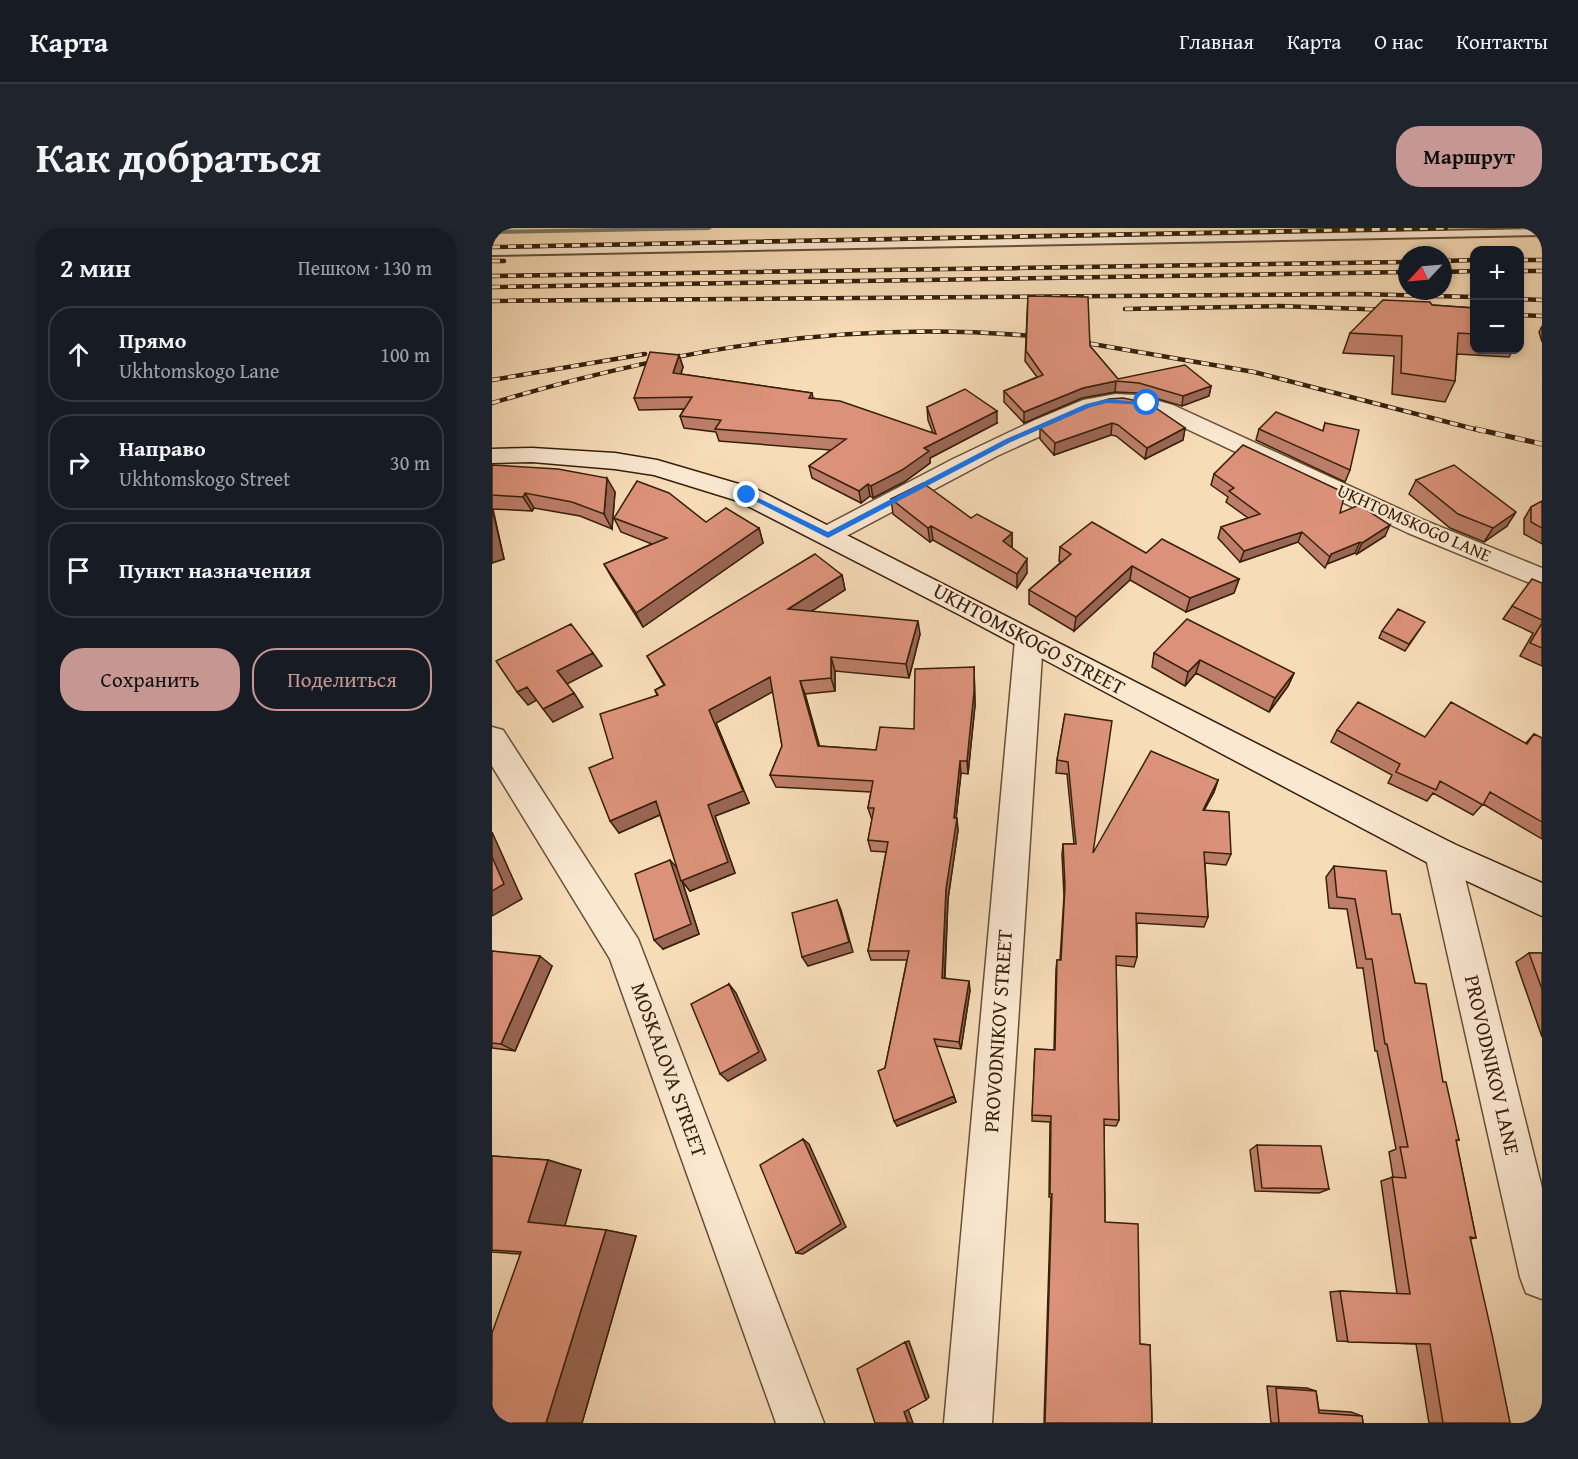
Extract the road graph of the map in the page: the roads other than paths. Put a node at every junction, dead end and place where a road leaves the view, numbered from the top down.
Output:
1 (1542, 232) edge
2 (492, 252) edge
3 (492, 456) edge
4 (828, 536) junction
5 (1542, 579) edge
6 (1029, 640) junction
7 (492, 739) edge
8 (1442, 854) junction
9 (1542, 900) edge
10 (1542, 1277) edge
11 (800, 1423) edge
12 (968, 1423) edge

1 - 2 lane
3 - 4 street, UKHTOMSKOGO STREET
4 - 5 street, UKHTOMSKOGO LANE
4 - 6 street, UKHTOMSKOGO STREET
6 - 8 street, UKHTOMSKOGO STREET
6 - 12 street, PROVODNIKOV STREET
7 - 11 street, MOSKALOVA STREET
8 - 9 street, UKHTOMSKOGO STREET
8 - 10 street, PROVODNIKOV LANE

